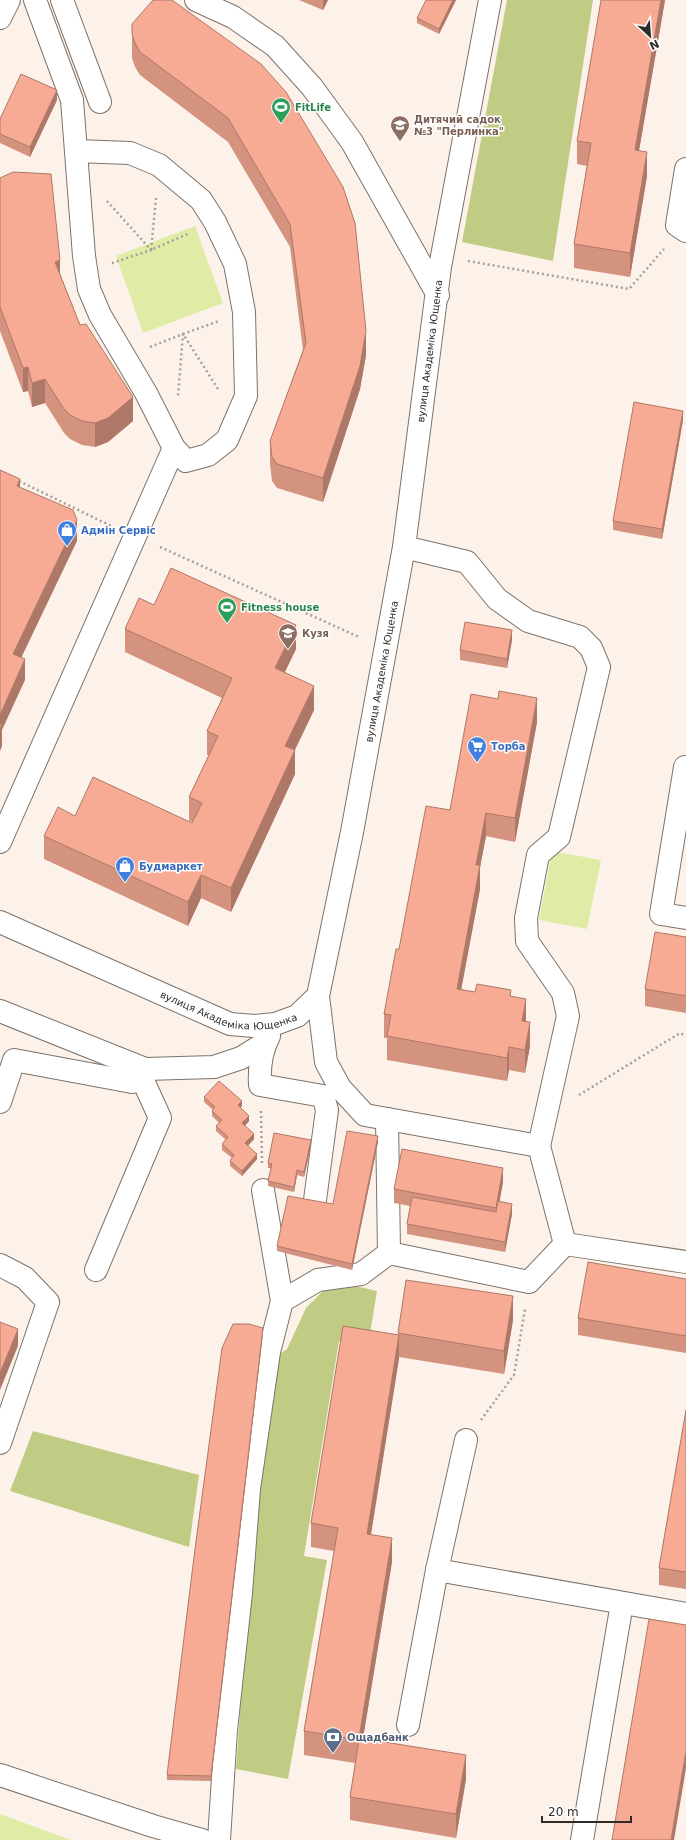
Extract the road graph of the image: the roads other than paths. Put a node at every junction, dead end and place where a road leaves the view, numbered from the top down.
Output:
1 (9, 0) edge
2 (35, 0) edge
3 (62, 0) edge
4 (196, 0) edge
5 (490, 0) edge
6 (0, 18) edge
7 (100, 102) dead end
8 (76, 151) junction
9 (686, 169) edge
10 (684, 230) edge
11 (438, 295) junction
12 (174, 448) junction
13 (404, 547) junction
14 (685, 767) dead end
15 (0, 842) edge
16 (686, 918) edge
17 (0, 922) edge
18 (318, 996) junction
19 (0, 1011) edge
20 (275, 1024) junction
21 (265, 1043) junction
22 (143, 1072) junction
23 (0, 1102) edge
24 (387, 1119) junction
25 (539, 1146) junction
26 (263, 1190) road end
27 (315, 1200) edge
28 (564, 1244) junction
29 (389, 1253) junction
30 (685, 1258) edge
31 (0, 1265) edge
32 (96, 1270) dead end
33 (282, 1301) junction
34 (466, 1440) road end
35 (0, 1443) edge
36 (437, 1570) junction
37 (622, 1603) junction
38 (686, 1614) edge
39 (408, 1725) dead end
40 (0, 1775) edge
41 (202, 1840) edge
42 (219, 1840) edge
43 (582, 1840) edge

1 - 6 street
2 - 8 street
3 - 7 street
4 - 11 street
5 - 11 street, вулиця Академіка Ющенка
8 - 12 street
8 - 12 street
9 - 10 street
11 - 13 street, вулиця Академіка Ющенка
12 - 15 street
13 - 18 street, вулиця Академіка Ющенка
13 - 25 street
14 - 16 street
17 - 20 street, вулиця Академіка Ющенка
18 - 20 street, вулиця Академіка Ющенка
18 - 24 street
19 - 22 street
20 - 21 street
21 - 22 street
21 - 27 street
22 - 23 street
22 - 32 street
24 - 25 street
24 - 29 street
25 - 28 street
26 - 33 street
28 - 29 street
28 - 30 street
29 - 33 street
31 - 35 street
33 - 42 street
34 - 36 street
36 - 37 street
36 - 39 street
37 - 38 street
37 - 43 street
40 - 41 street

